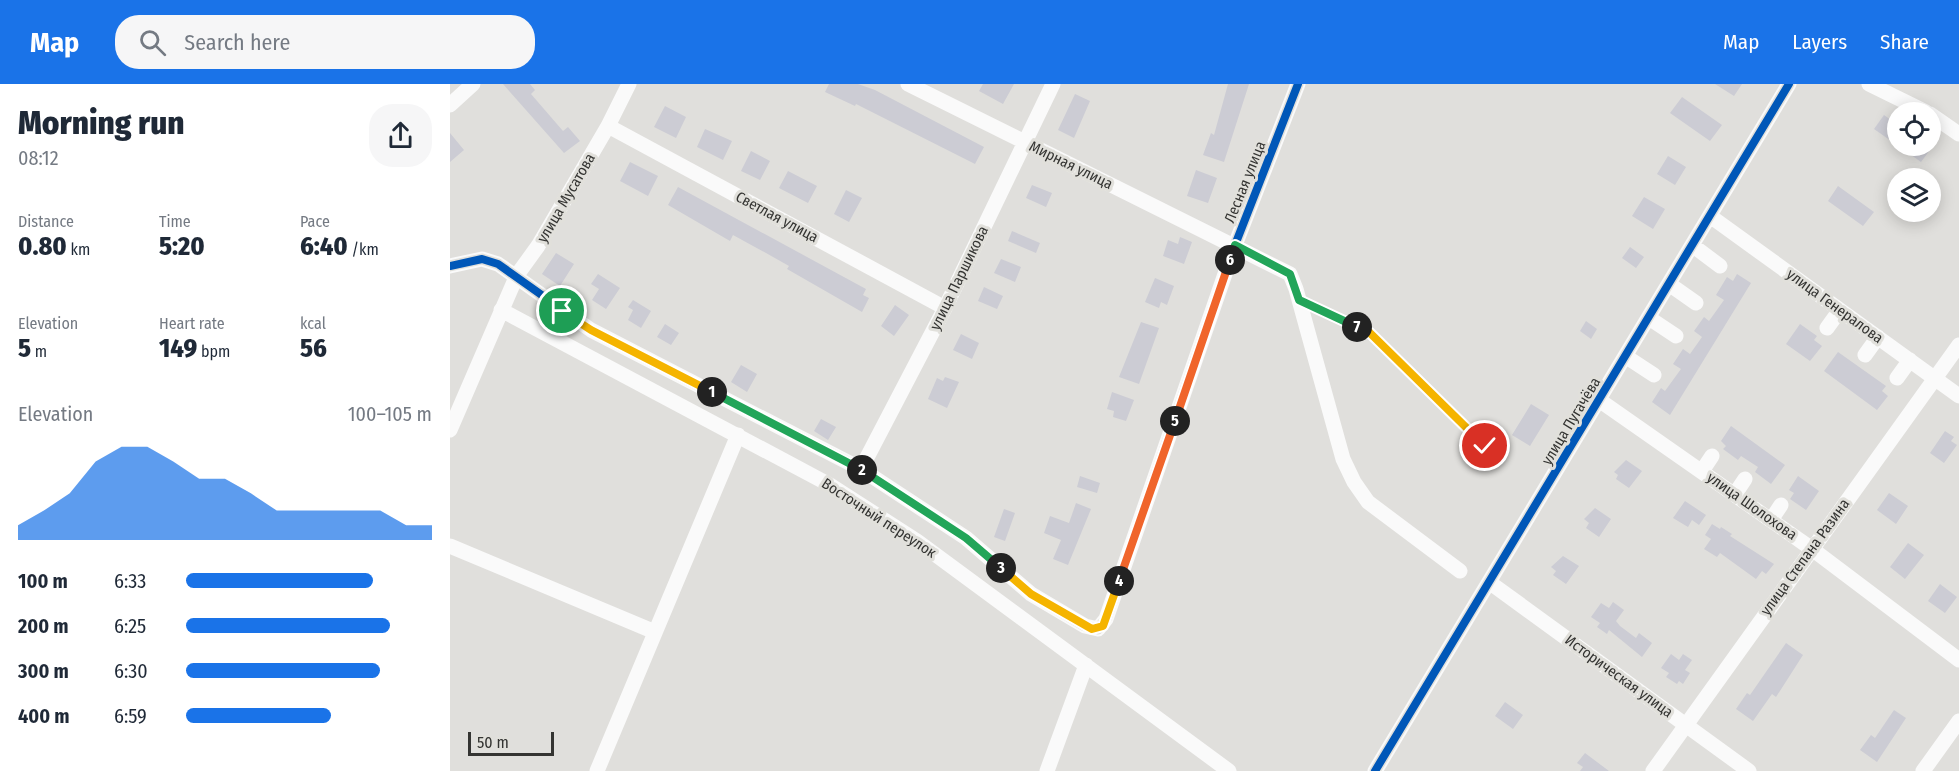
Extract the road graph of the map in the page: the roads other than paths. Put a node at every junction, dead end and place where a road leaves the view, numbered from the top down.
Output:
1 (473, 84) edge
2 (629, 84) edge
3 (908, 84) edge
4 (1053, 84) edge
5 (1298, 84) edge
6 (1789, 84) edge
7 (1869, 84) edge
8 (1906, 102) edge
9 (450, 105) edge
10 (1941, 122) edge
11 (608, 126) junction
12 (1959, 134) edge
13 (1025, 143) junction
14 (1710, 216) junction
15 (1235, 245) junction
16 (1692, 245) junction
17 (450, 266) edge
18 (1720, 266) dead end
19 (517, 275) junction
20 (1669, 284) junction
21 (1696, 303) dead end
22 (945, 308) junction
23 (501, 310) junction
24 (1840, 310) junction
25 (1649, 318) junction
26 (1827, 328) dead end
27 (1676, 336) dead end
28 (1878, 337) junction
29 (1959, 345) edge
30 (1865, 355) dead end
31 (1625, 356) junction
32 (1910, 360) junction
33 (1654, 375) dead end
34 (1897, 378) dead end
35 (1934, 378) junction
36 (1959, 396) edge
37 (1599, 400) junction
38 (450, 430) edge
39 (738, 435) junction
40 (1712, 456) dead end
41 (861, 469) junction
42 (1702, 471) junction
43 (1745, 479) dead end
44 (1735, 494) junction
45 (1781, 505) dead end
46 (1771, 520) junction
47 (450, 546) edge
48 (1812, 549) junction
49 (1460, 571) dead end
50 (1489, 582) junction
51 (1098, 629) joint
52 (655, 632) junction
53 (1959, 660) edge
54 (1086, 665) junction
55 (1959, 721) edge
56 (1685, 724) junction
57 (597, 771) edge
58 (1047, 771) edge
59 (1229, 771) edge
60 (1375, 771) edge
61 (1653, 771) edge
62 (1749, 771) edge
63 (1923, 771) edge

1 - 9 street
2 - 11 street, улица Мусатова
3 - 13 street, Мирная улица
4 - 13 street, улица Паршикова
5 - 15 street, Лесная улица
6 - 14 street, улица Пугачёва
7 - 8 street
10 - 12 street
11 - 19 street, улица Мусатова
11 - 22 street, Светлая улица
13 - 15 street, Мирная улица
13 - 22 street, улица Паршикова
14 - 16 street, улица Пугачёва
14 - 24 street, улица Генералова
15 - 49 street, Мирная улица
15 - 51 street, Лесная улица
16 - 18 street
16 - 20 street, улица Пугачёва
17 - 19 street, Восточный переулок
19 - 23 street, улица Мусатова
19 - 41 street, Восточный переулок
20 - 21 street
20 - 25 street, улица Пугачёва
22 - 41 street, улица Паршикова
23 - 38 street, улица Мусатова
23 - 39 street, Восточный переулок
24 - 26 street
24 - 28 street, улица Генералова
25 - 27 street
25 - 31 street, улица Пугачёва
28 - 30 street
28 - 32 street, улица Генералова
29 - 35 street, улица Степана Разина
31 - 33 street
31 - 37 street, улица Пугачёва
32 - 34 street
32 - 35 street, улица Генералова
35 - 36 street, улица Генералова
35 - 48 street, улица Степана Разина
37 - 42 street, улица Шолохова
37 - 50 street, улица Пугачёва
39 - 52 street
39 - 54 street, Восточный переулок
40 - 42 street
41 - 51 street, Восточный переулок
42 - 44 street, улица Шолохова
43 - 44 street
44 - 46 street, улица Шолохова
45 - 46 street
46 - 48 street, улица Шолохова
47 - 52 street
48 - 53 street, улица Шолохова
48 - 56 street, улица Степана Разина
50 - 56 street, Историческая улица
50 - 60 street, улица Пугачёва
52 - 57 street
54 - 58 street
54 - 59 street, Восточный переулок
55 - 63 street
56 - 61 street, улица Степана Разина
56 - 62 street, Историческая улица

